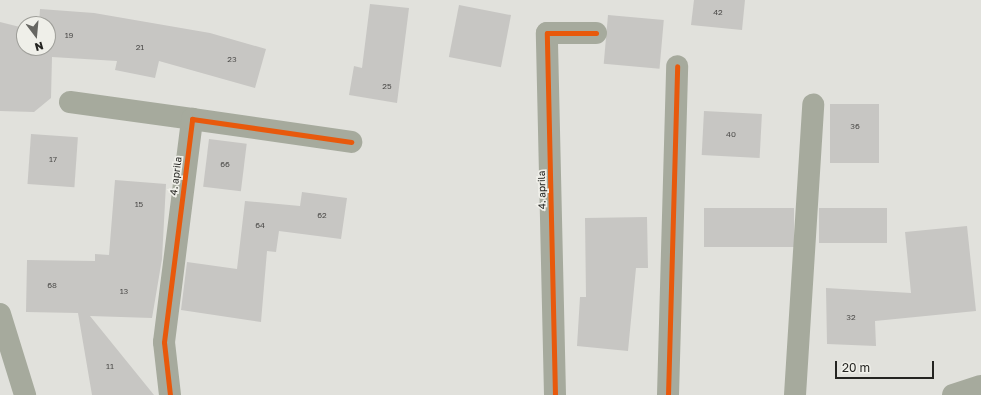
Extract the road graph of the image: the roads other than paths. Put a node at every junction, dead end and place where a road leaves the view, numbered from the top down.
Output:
1 (596, 34) dead end
2 (677, 66) dead end
3 (70, 102) dead end
4 (813, 105) dead end
5 (192, 119) junction
6 (351, 142) dead end
7 (0, 314) edge
8 (981, 386) edge
9 (25, 395) edge
10 (170, 395) edge
11 (555, 395) edge
12 (668, 395) edge
13 (795, 395) edge
14 (953, 395) edge

1 - 11 street, 4. aprila
2 - 12 street
3 - 5 street
4 - 13 street
5 - 6 street
5 - 10 street, 4. aprila
7 - 9 street
8 - 14 street

